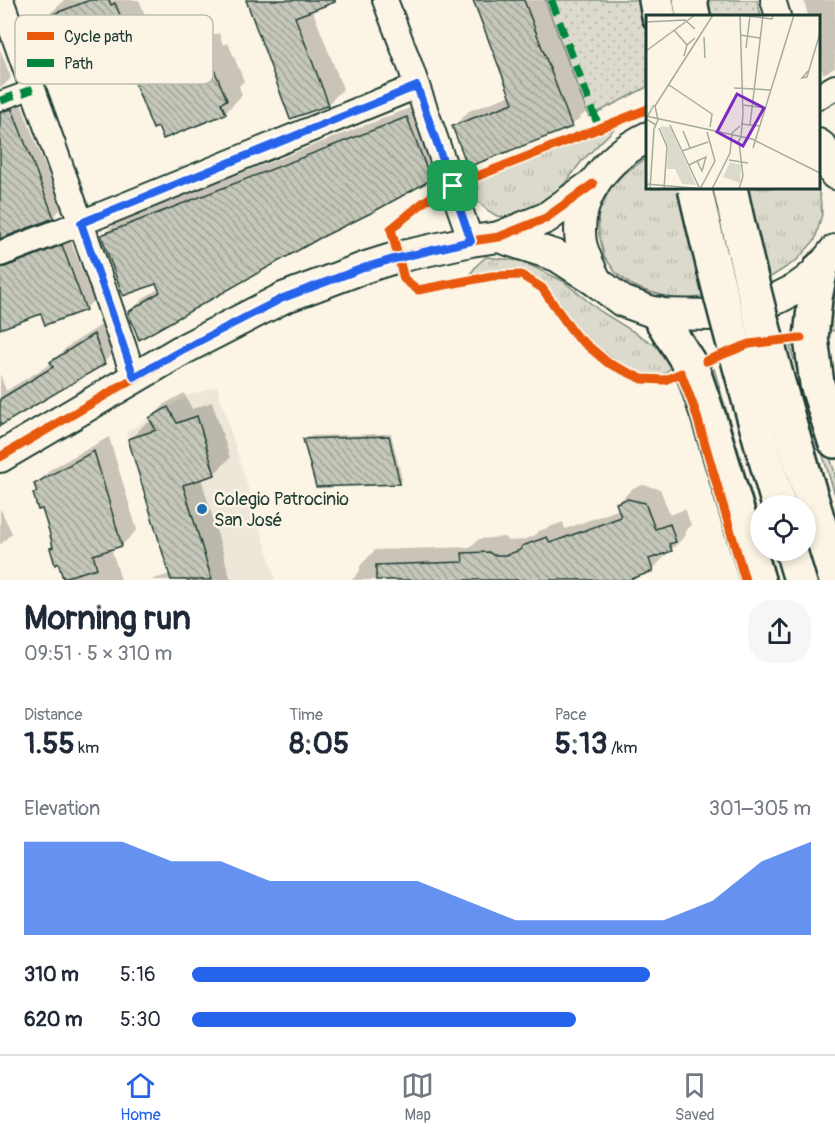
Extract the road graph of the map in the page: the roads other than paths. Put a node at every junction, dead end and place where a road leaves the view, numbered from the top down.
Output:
1 (1, 0) edge
2 (385, 0) edge
3 (656, 0) edge
4 (690, 0) edge
5 (773, 0) edge
6 (659, 15) edge
7 (693, 15) edge
8 (778, 15) edge
9 (15, 39) edge
10 (31, 84) edge
11 (417, 86) junction
12 (835, 87) edge
13 (33, 89) junction
14 (820, 96) edge
15 (0, 101) edge
16 (646, 138) edge
17 (825, 148) edge
18 (835, 174) edge
19 (593, 184) junction
20 (695, 189) edge
21 (730, 189) edge
22 (81, 223) junction
23 (485, 239) junction
24 (0, 254) edge
25 (828, 259) edge
26 (597, 282) junction
27 (658, 314) junction
28 (134, 377) junction
29 (835, 441) edge
30 (0, 457) edge
31 (776, 495) edge
32 (795, 561) edge
33 (835, 578) edge
34 (758, 580) edge
35 (801, 580) edge

1 - 9 street
2 - 11 street
3 - 6 highway
4 - 7 highway
5 - 8 street
10 - 13 street
11 - 22 street
11 - 23 street
12 - 14 street
13 - 15 street
13 - 22 street
16 - 19 street
17 - 18 street
19 - 23 street
19 - 26 street
20 - 31 highway, bridge
21 - 33 highway, bridge
22 - 24 street
22 - 28 street
23 - 26 street
23 - 28 street
25 - 27 street
25 - 29 highway
26 - 27 street
27 - 34 highway
28 - 30 street
32 - 35 highway

